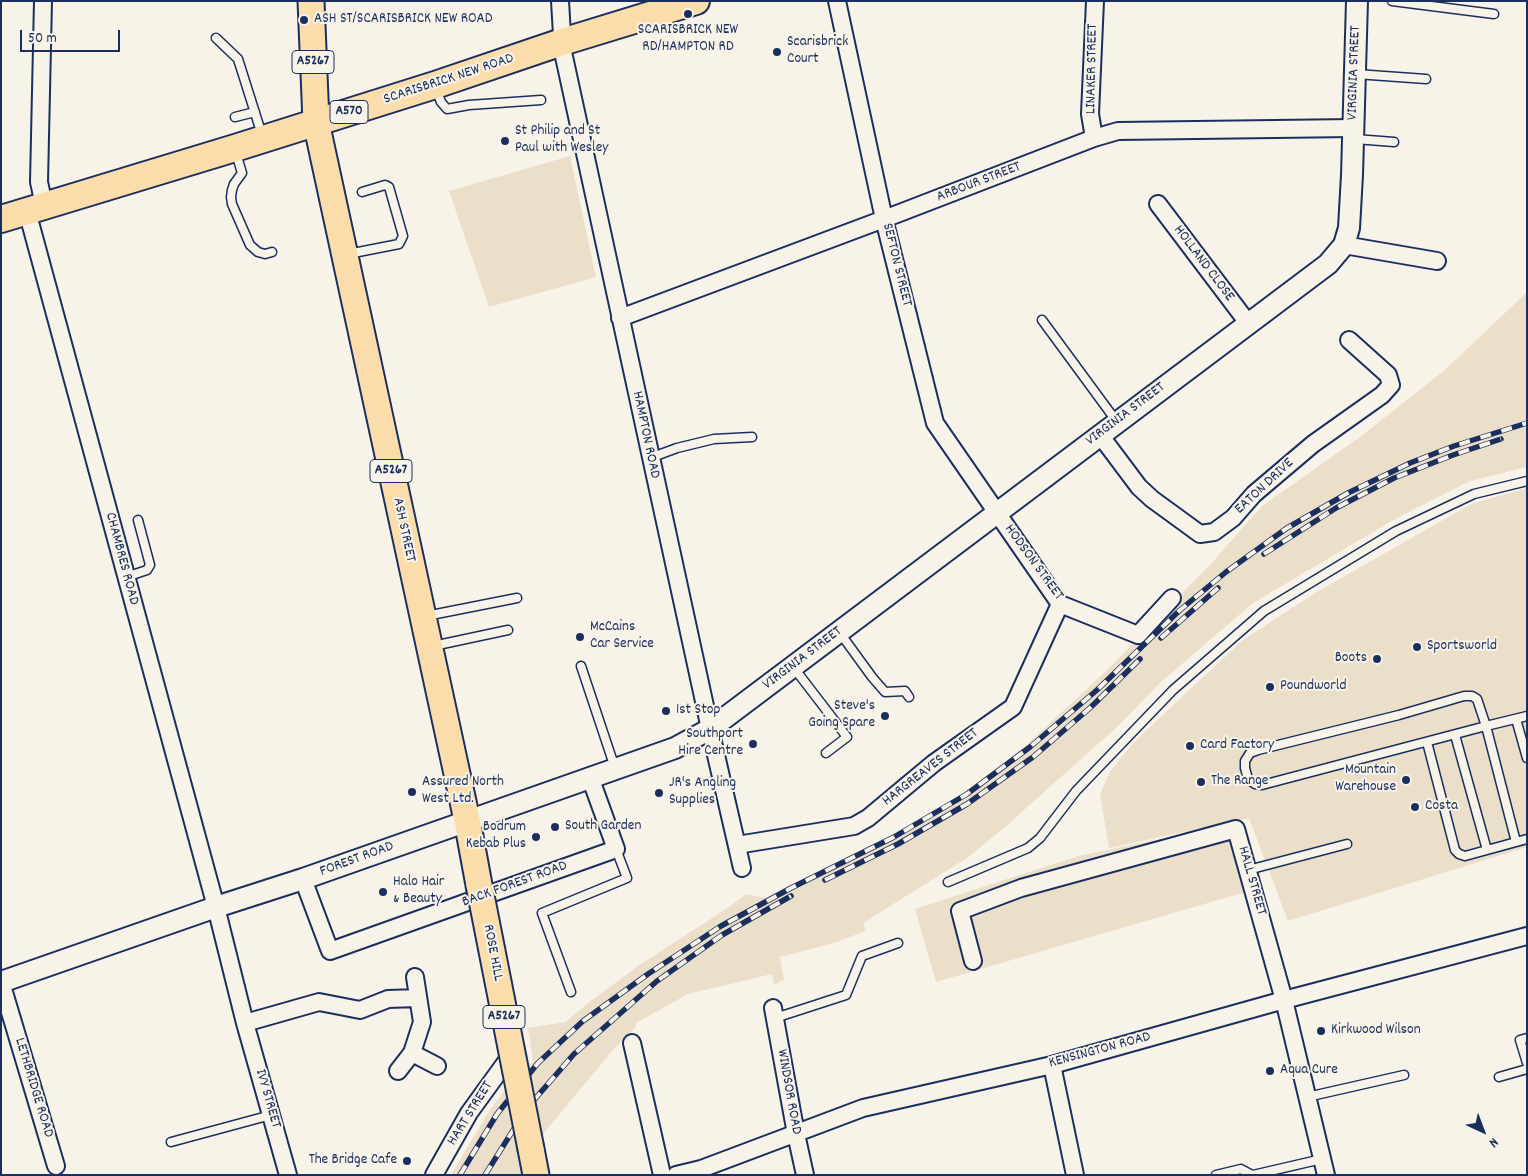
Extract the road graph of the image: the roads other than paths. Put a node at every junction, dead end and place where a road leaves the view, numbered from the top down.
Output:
1 (43, 1) edge
2 (311, 1) edge
3 (560, 1) edge
4 (696, 1) edge
5 (837, 1) edge
6 (1095, 1) edge
7 (1357, 1) edge
8 (1392, 1) edge
9 (1494, 14) dead end
10 (216, 38) dead end
11 (562, 42) junction
12 (1355, 74) junction
13 (1426, 79) dead end
14 (435, 85) junction
15 (541, 100) dead end
16 (255, 112) junction
17 (235, 117) dead end
18 (316, 122) junction
19 (1353, 133) junction
20 (1094, 138) junction
21 (263, 139) junction
22 (1394, 142) dead end
23 (235, 148) junction
24 (362, 192) dead end
25 (1158, 204) dead end
26 (36, 208) junction
27 (1, 219) edge
28 (884, 220) junction
29 (1344, 244) junction
30 (272, 252) dead end
31 (344, 255) junction
32 (1437, 261) dead end
33 (620, 318) junction
34 (1042, 320) dead end
35 (1248, 323) junction
36 (1349, 340) dead end
37 (1117, 422) junction
38 (1100, 435) junction
39 (752, 437) dead end
40 (650, 458) junction
41 (1527, 481) edge
42 (996, 512) junction
43 (138, 520) dead end
44 (126, 577) junction
45 (517, 598) dead end
46 (1172, 598) dead end
47 (1060, 604) junction
48 (422, 616) junction
49 (508, 630) dead end
50 (839, 632) junction
51 (429, 647) junction
52 (581, 666) dead end
53 (792, 667) junction
54 (909, 697) dead end
55 (1527, 716) edge
56 (1516, 719) junction
57 (1486, 726) junction
58 (710, 729) junction
59 (1455, 735) junction
60 (1427, 742) junction
61 (826, 753) dead end
62 (1527, 758) edge
63 (615, 768) junction
64 (590, 777) junction
65 (466, 820) junction
66 (1527, 839) edge
67 (1516, 842) junction
68 (1347, 844) dead end
69 (737, 845) junction
70 (616, 849) junction
71 (1487, 850) junction
72 (742, 868) dead end
73 (1248, 870) junction
74 (303, 879) junction
75 (948, 882) dead end
76 (216, 907) junction
77 (1527, 936) edge
78 (898, 944) dead end
79 (973, 961) dead end
80 (415, 977) dead end
81 (1, 982) edge
82 (571, 992) dead end
83 (418, 998) junction
84 (1284, 1000) junction
85 (774, 1013) joint
86 (245, 1023) junction
87 (1527, 1038) edge
88 (632, 1043) dead end
89 (412, 1053) junction
90 (511, 1055) junction
91 (1527, 1063) edge
92 (1052, 1065) junction
93 (437, 1066) dead end
94 (1527, 1069) edge
95 (398, 1072) dead end
96 (1404, 1075) dead end
97 (1499, 1077) dead end
98 (1307, 1097) junction
99 (271, 1115) junction
100 (796, 1134) junction
101 (171, 1142) dead end
102 (1322, 1159) junction
103 (56, 1166) dead end
104 (288, 1175) edge
105 (434, 1175) edge
106 (536, 1175) edge
107 (662, 1175) edge
108 (676, 1175) edge
109 (805, 1175) edge
110 (1075, 1175) edge
111 (1216, 1175) edge
112 (1252, 1175) edge
113 (1326, 1175) edge

1 - 26 street, CHAMBRES ROAD
2 - 18 main road, A5267
3 - 11 street, HAMPTON ROAD
4 - 11 highway, SCARISBRICK NEW ROAD / A570
5 - 28 street, SEFTON STREET
6 - 20 street, LINAKER STREET
7 - 12 street, VIRGINIA STREET
8 - 9 lane
10 - 16 lane
11 - 14 highway, SCARISBRICK NEW ROAD / A570
11 - 33 street, HAMPTON ROAD
12 - 13 lane
12 - 19 street, VIRGINIA STREET
14 - 15 lane
14 - 18 highway, SCARISBRICK NEW ROAD / A570
16 - 17 lane
16 - 21 lane
18 - 21 highway, SCARISBRICK NEW ROAD / A570
18 - 31 main road, ASH STREET / A5267
19 - 20 street, ARBOUR STREET
19 - 22 lane
19 - 29 street, VIRGINIA STREET
20 - 28 street, ARBOUR STREET
21 - 23 highway, SCARISBRICK NEW ROAD / A570
23 - 26 highway, SCARISBRICK NEW ROAD / A570
23 - 30 lane
24 - 31 lane
25 - 35 street, HOLLAND CLOSE
26 - 27 highway, SCARISBRICK NEW ROAD / A570
26 - 44 street, CHAMBRES ROAD
28 - 33 street, ARBOUR STREET
28 - 42 street, SEFTON STREET
29 - 32 street
29 - 35 street, VIRGINIA STREET
31 - 48 main road, ASH STREET / A5267
33 - 40 street, HAMPTON ROAD
34 - 37 lane
35 - 37 street, VIRGINIA STREET
36 - 38 street, EATON DRIVE
37 - 38 street, VIRGINIA STREET
38 - 42 street, VIRGINIA STREET
39 - 40 lane
40 - 58 street, HAMPTON ROAD
41 - 75 lane
42 - 47 street, HODSON STREET
42 - 50 street, VIRGINIA STREET
43 - 44 lane
44 - 76 street, CHAMBRES ROAD
45 - 48 lane
46 - 47 street, HODSON STREET
47 - 69 street, HARGREAVES STREET
48 - 51 main road, ASH STREET / A5267
49 - 51 lane
50 - 53 street, VIRGINIA STREET
50 - 54 lane
51 - 65 main road, ASH STREET / A5267
52 - 63 lane
53 - 58 street, VIRGINIA STREET
53 - 61 lane
55 - 56 lane
56 - 57 lane
56 - 62 lane
57 - 59 lane
57 - 60 lane
57 - 67 lane
58 - 63 street, FOREST ROAD
58 - 69 street, HAMPTON ROAD
59 - 60 lane
59 - 71 lane
60 - 71 lane
63 - 64 street, FOREST ROAD
64 - 65 street, FOREST ROAD
64 - 70 street
65 - 74 street, FOREST ROAD
65 - 90 main road, ROSE HILL / A5267, bridge
66 - 67 lane
67 - 71 lane
68 - 73 lane
69 - 72 street, HAMPTON ROAD
70 - 74 street, BACK FOREST ROAD
70 - 82 lane
73 - 79 street, HALL STREET
73 - 84 street, HALL STREET
74 - 76 street, FOREST ROAD
76 - 81 street, FOREST ROAD
76 - 86 street, CHAMBRES ROAD
77 - 84 street, KENSINGTON ROAD
78 - 85 lane
80 - 83 street
81 - 103 street, LETHBRIDGE ROAD
83 - 86 street
83 - 89 street
84 - 92 street, KENSINGTON ROAD
84 - 98 street, HALL STREET
85 - 100 street, WINDSOR ROAD
86 - 99 street, IVY STREET
87 - 91 lane
88 - 107 street
89 - 93 street
89 - 95 street
90 - 105 street, HART STREET
90 - 106 main road, ROSE HILL / A5267, bridge
92 - 100 street, KENSINGTON ROAD
92 - 110 street
94 - 97 lane
96 - 98 lane
98 - 102 street, HALL STREET
99 - 101 lane
99 - 104 street, IVY STREET
100 - 108 street, KENSINGTON ROAD
100 - 109 street, WINDSOR ROAD
102 - 112 lane
102 - 113 street, HALL STREET
111 - 112 lane

